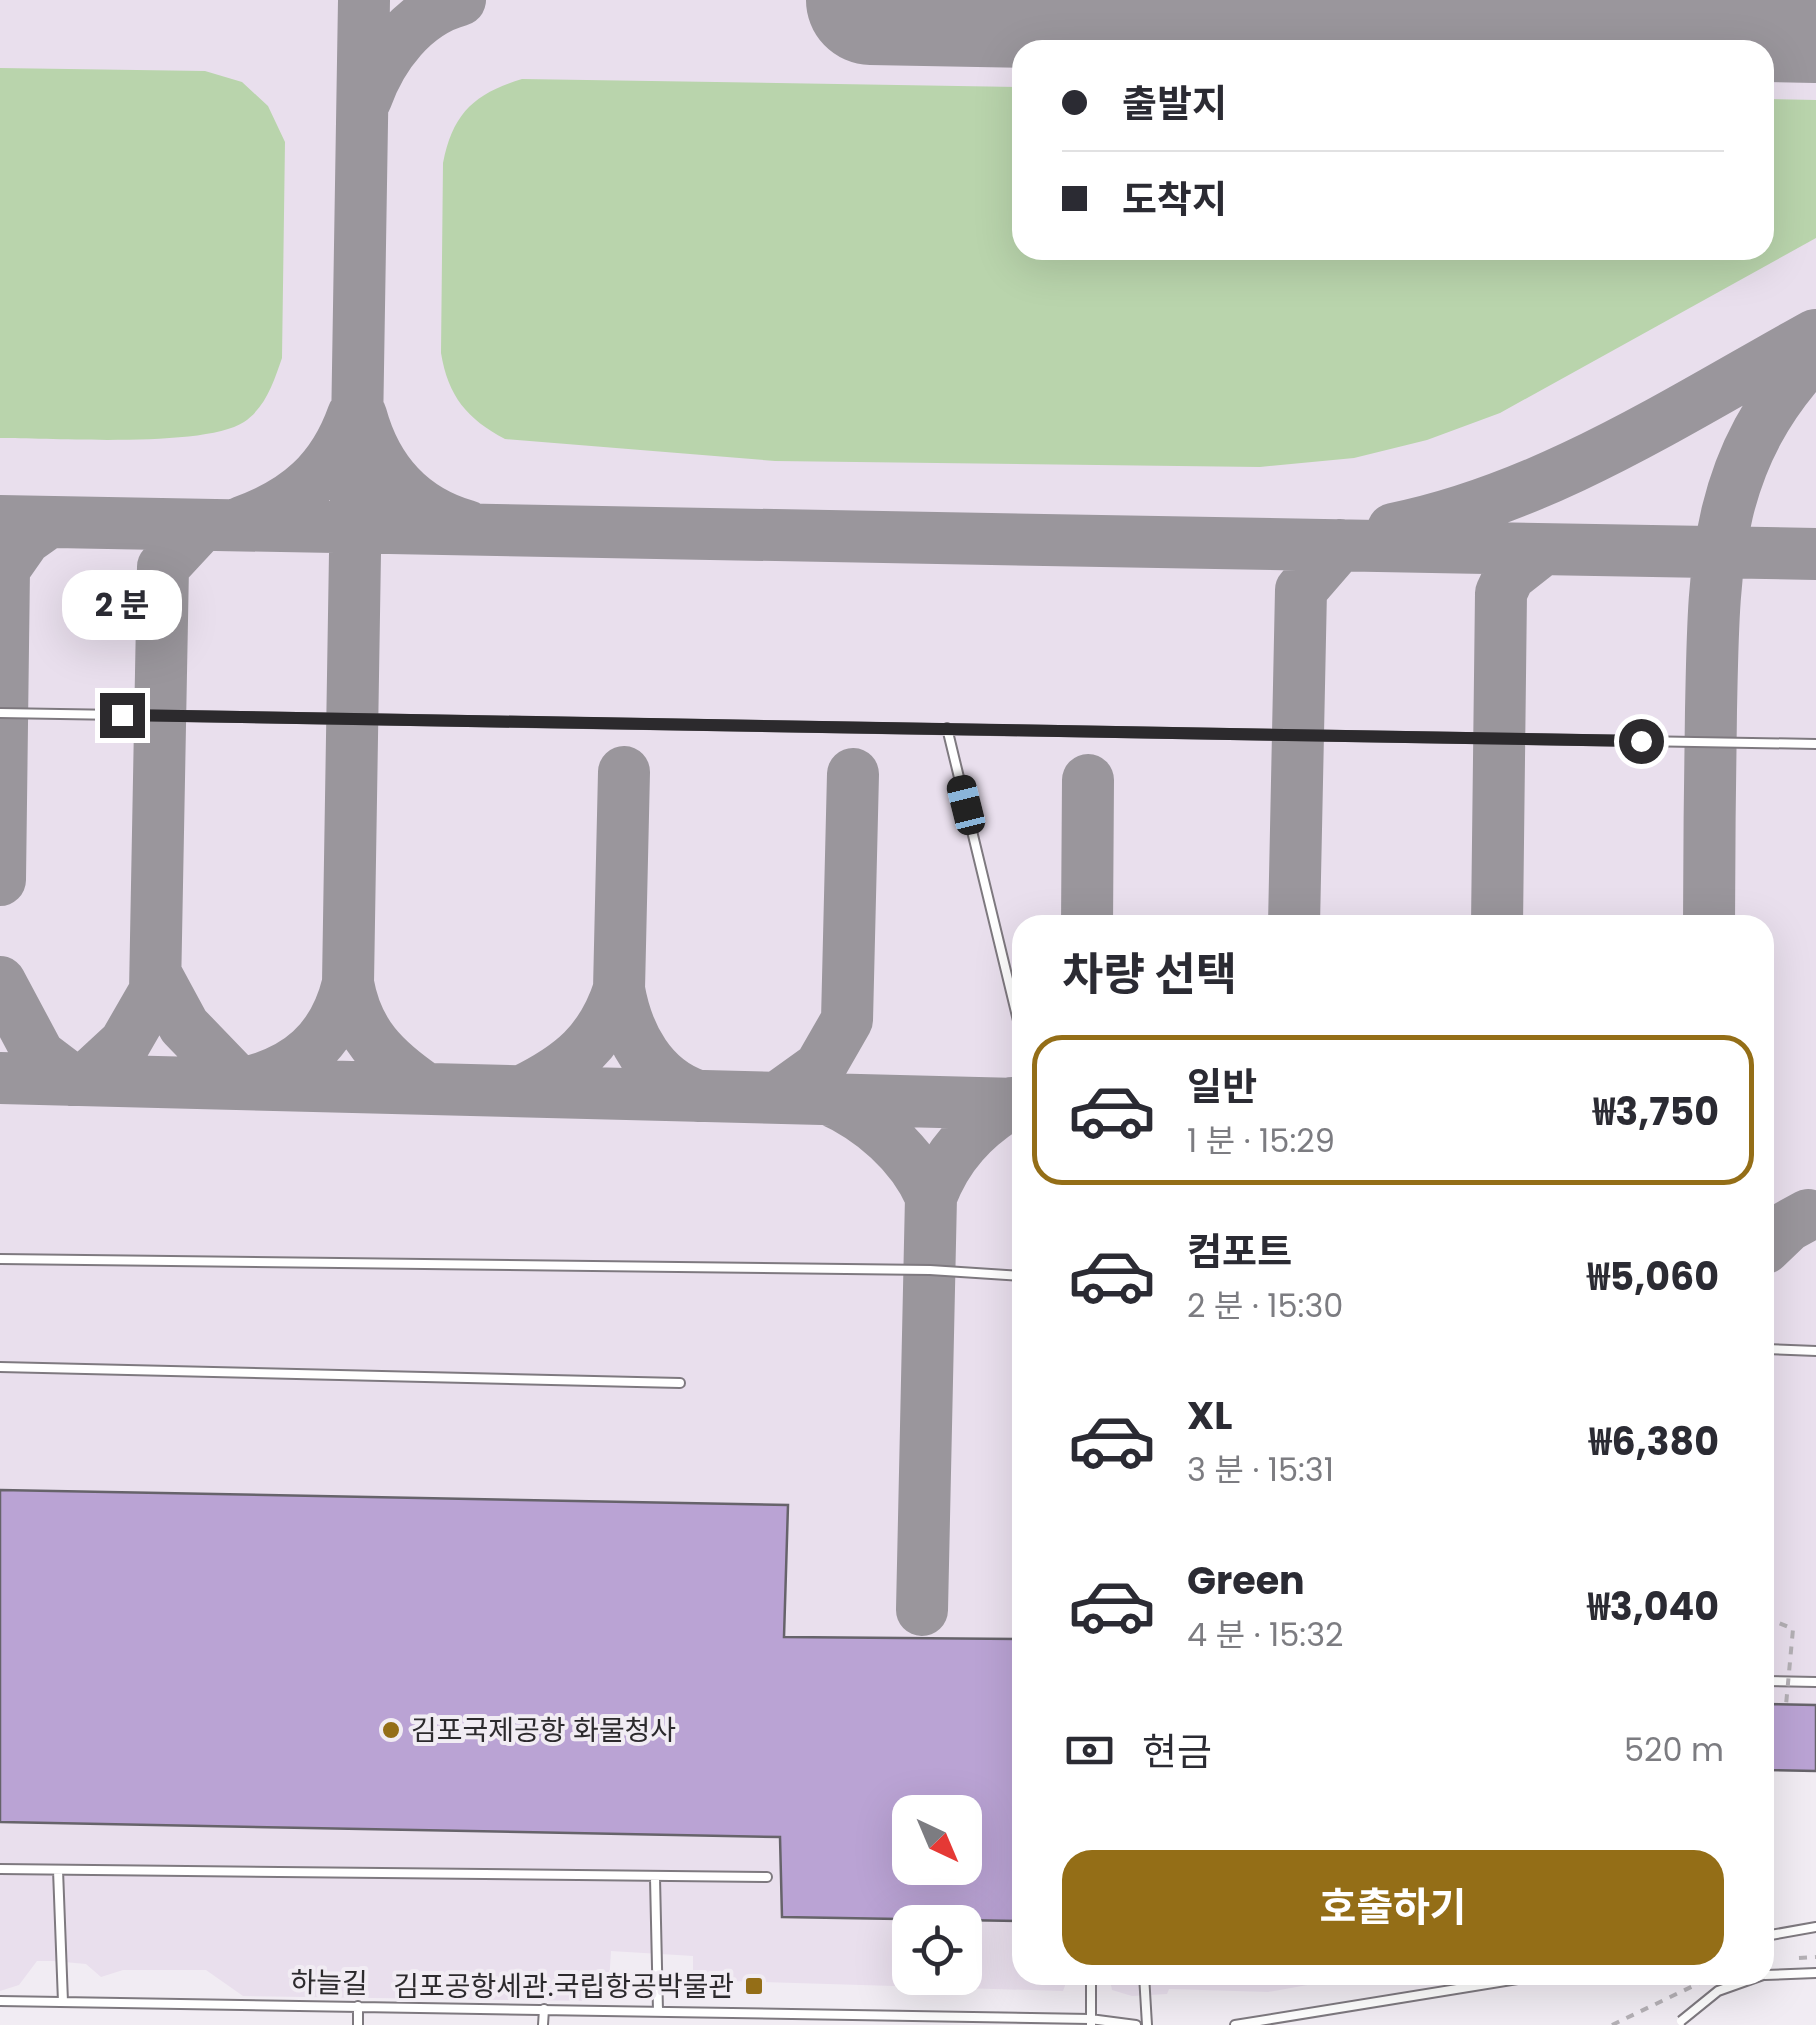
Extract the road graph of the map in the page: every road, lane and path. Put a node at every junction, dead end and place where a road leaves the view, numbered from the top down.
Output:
1 (0, 713) edge
2 (947, 728) junction
3 (1816, 744) edge
4 (1012, 995) edge
5 (0, 1259) edge
6 (1012, 1275) edge
7 (1774, 1350) edge
8 (1816, 1351) edge
9 (0, 1367) edge
10 (680, 1383) dead end
11 (1774, 1621) edge
12 (1774, 1681) edge
13 (1816, 1682) edge
14 (1786, 1705) dead end
15 (0, 1869) edge
16 (58, 1870) junction
17 (767, 1877) dead end
18 (656, 1878) junction
19 (1816, 1928) edge
20 (1774, 1935) edge
21 (1816, 1972) edge
22 (1774, 1974) edge
23 (1091, 1985) edge
24 (1145, 1985) edge
25 (1485, 1985) edge
26 (1696, 1985) edge
27 (1735, 1985) edge
28 (0, 2001) edge
29 (63, 2002) junction
30 (358, 2006) junction
31 (544, 2009) junction
32 (640, 2010) junction
33 (658, 2011) junction
34 (1320, 2014) junction
35 (1090, 2022) edge
36 (1680, 2023) edge
37 (358, 2025) edge
38 (544, 2025) edge
39 (639, 2025) edge
40 (1136, 2025) edge
41 (1147, 2025) edge
42 (1236, 2025) edge
43 (1298, 2025) edge
44 (1612, 2025) edge

1 - 2 lane
2 - 3 lane
2 - 4 lane
5 - 6 lane
7 - 8 lane
9 - 10 lane
11 - 14 path, bridge
12 - 13 lane
15 - 16 lane
16 - 18 lane
16 - 29 lane
17 - 18 lane
18 - 33 lane
19 - 20 lane
21 - 22 lane
23 - 35 lane
24 - 41 lane
25 - 34 lane
26 - 44 path
27 - 36 lane, bridge
28 - 29 lane, 하늘길
29 - 30 lane, 하늘길
30 - 31 lane, 하늘길
30 - 37 lane
31 - 32 lane, 하늘길
31 - 38 lane
32 - 33 lane, 하늘길
32 - 39 lane
33 - 35 lane, 하늘길
34 - 42 lane
34 - 43 lane
35 - 40 lane, 하늘길

